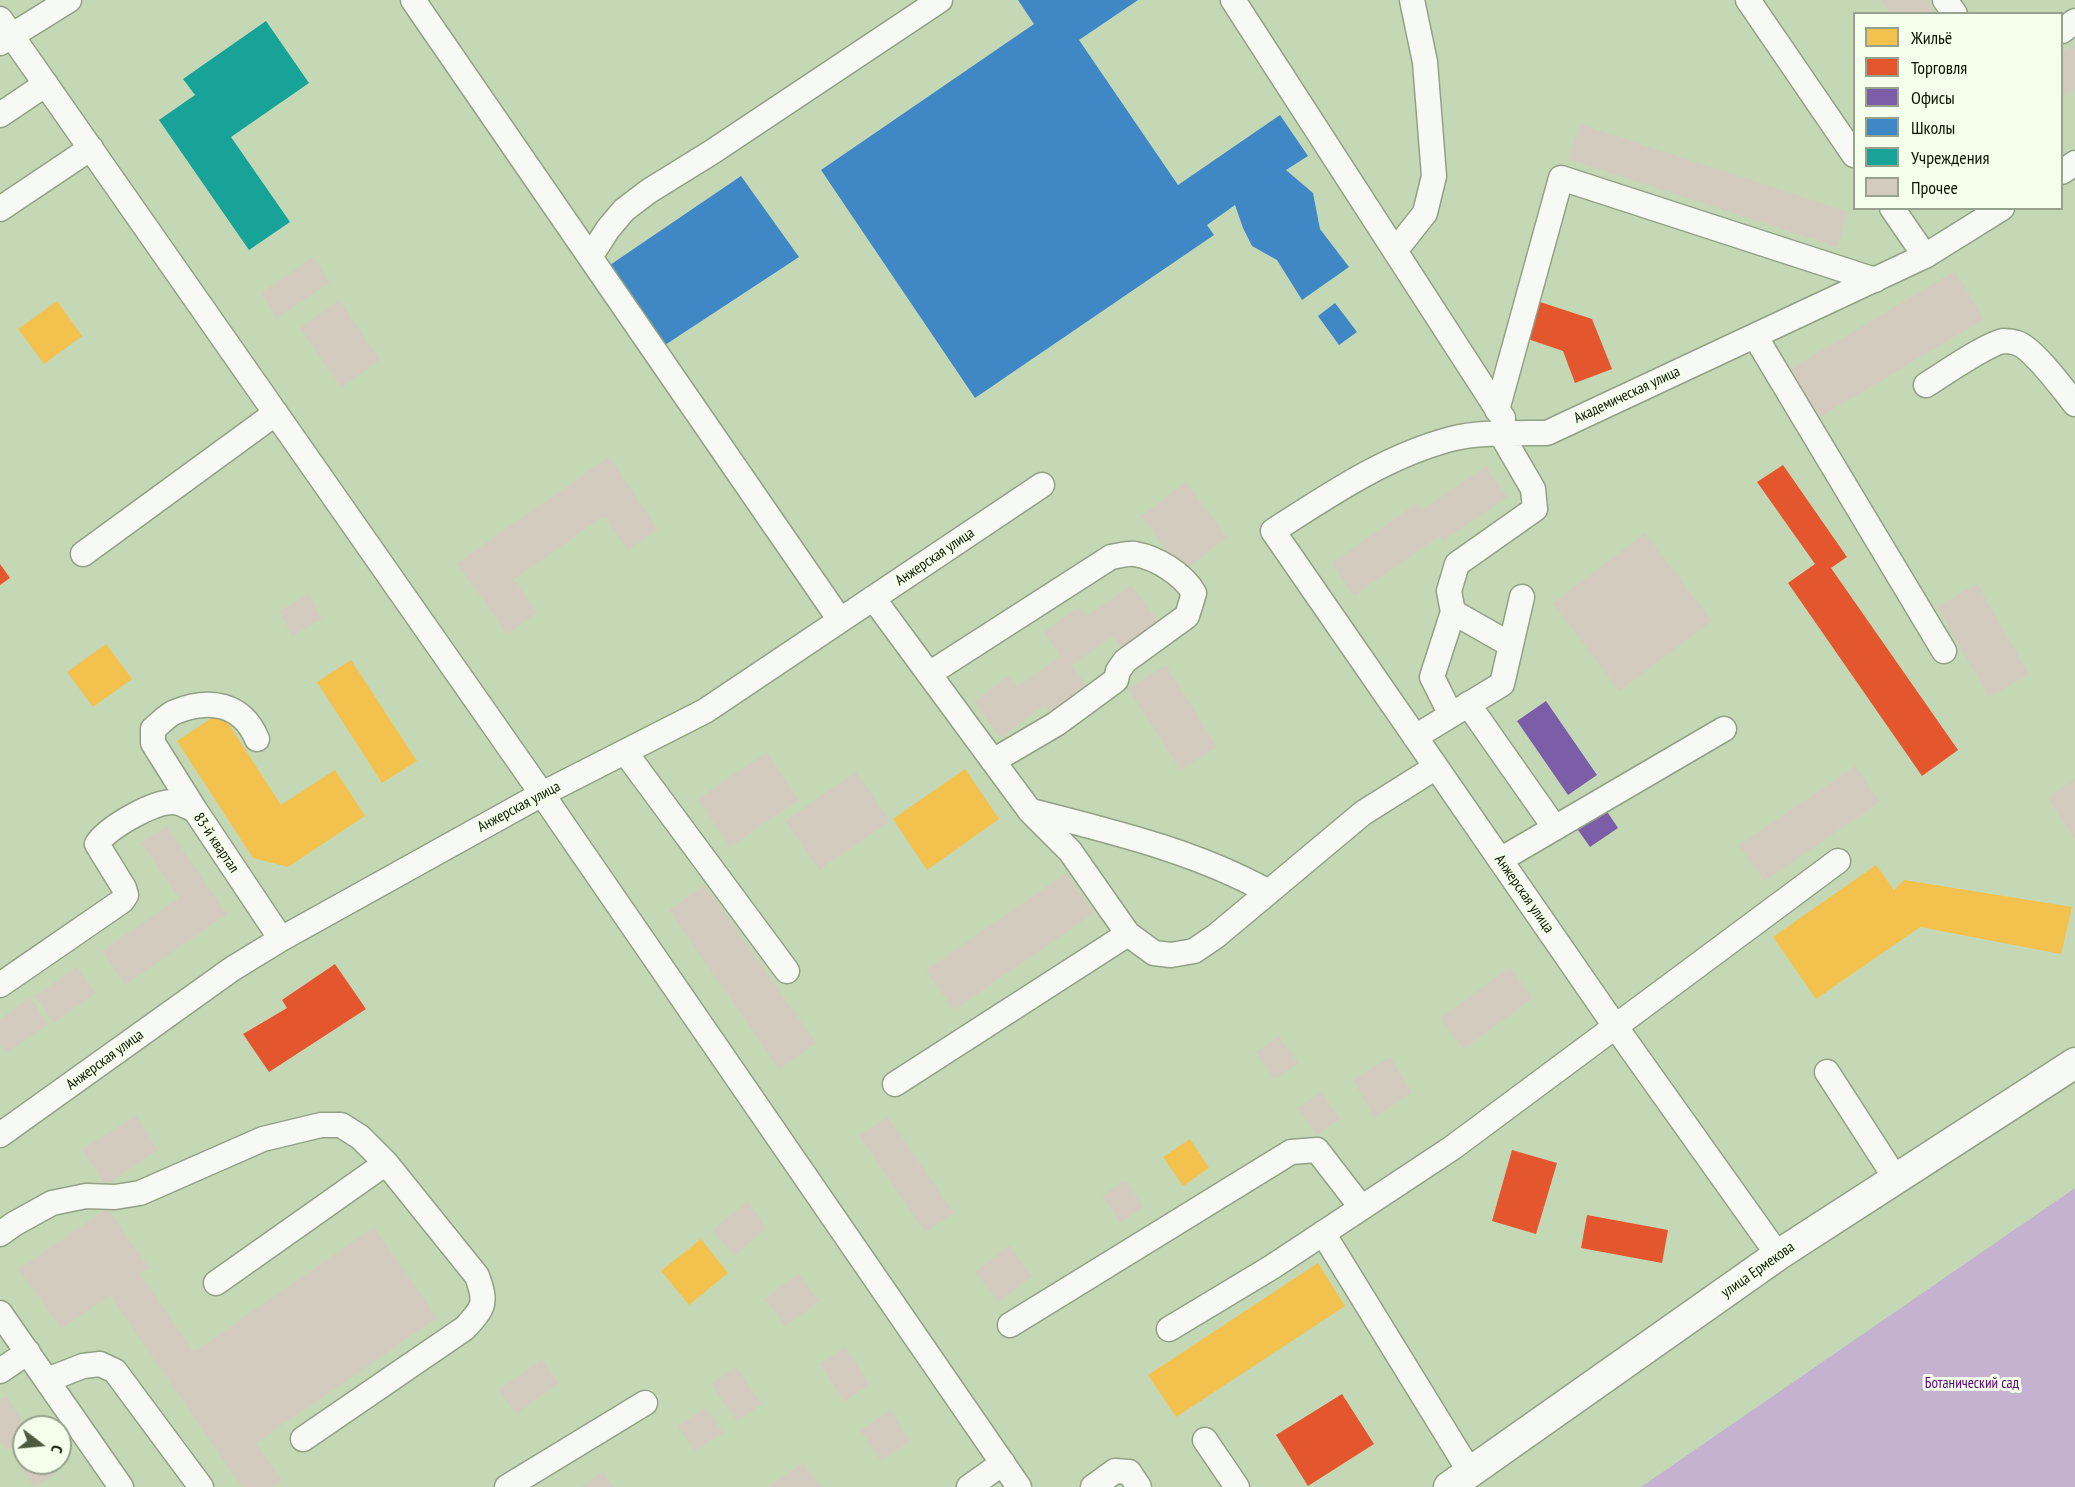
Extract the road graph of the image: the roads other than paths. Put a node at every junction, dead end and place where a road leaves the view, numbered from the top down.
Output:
1 (69, 0) edge
2 (413, 0) edge
3 (940, 0) edge
4 (1233, 0) edge
5 (1412, 0) edge
6 (1748, 0) edge
7 (4, 32) edge
8 (46, 84) junction
9 (0, 115) edge
10 (91, 148) junction
11 (1853, 153) edge
12 (0, 209) edge
13 (1893, 210) edge
14 (1999, 210) edge
15 (1395, 251) junction
16 (1925, 256) junction
17 (590, 257) junction
18 (1875, 280) junction
19 (1755, 336) junction
20 (1926, 385) dead end
21 (2075, 404) edge
22 (1497, 410) junction
23 (276, 413) junction
24 (1506, 433) junction
25 (1042, 485) dead end
26 (1273, 531) joint
27 (83, 554) dead end
28 (1522, 597) dead end
29 (873, 598) junction
30 (1453, 612) junction
31 (840, 620) junction
32 (1511, 645) junction
33 (1944, 651) dead end
34 (929, 674) junction
35 (1460, 710) junction
36 (1724, 729) dead end
37 (1415, 737) junction
38 (257, 739) dead end
39 (625, 752) junction
40 (993, 761) junction
41 (1436, 767) junction
42 (542, 794) junction
43 (195, 810) junction
44 (1030, 810) junction
45 (1555, 828) junction
46 (1500, 860) junction
47 (1838, 861) dead end
48 (1267, 891) junction
49 (1128, 934) junction
50 (281, 939) junction
51 (787, 971) dead end
52 (0, 985) edge
53 (1616, 1026) junction
54 (2075, 1063) edge
55 (1827, 1072) dead end
56 (895, 1084) dead end
57 (0, 1135) edge
58 (386, 1163) junction
59 (1896, 1179) junction
60 (1361, 1207) junction
61 (1323, 1233) junction
62 (0, 1234) edge
63 (1778, 1255) junction
64 (216, 1283) dead end
65 (0, 1313) edge
66 (1010, 1325) dead end
67 (1168, 1329) dead end
68 (28, 1352) junction
69 (0, 1371) edge
70 (47, 1380) junction
71 (645, 1402) dead end
72 (303, 1439) dead end
73 (1205, 1440) dead end
74 (1003, 1463) junction
75 (1460, 1479) edge
76 (121, 1487) edge
77 (201, 1487) edge
78 (507, 1487) edge
79 (969, 1487) edge
80 (1019, 1487) edge
81 (1093, 1487) edge
82 (1139, 1487) edge
83 (1237, 1487) edge

1 - 7 street
2 - 17 street
3 - 17 street
4 - 15 street
5 - 15 street
6 - 11 street
7 - 8 street
8 - 9 street
8 - 10 street
10 - 12 street
10 - 23 street
13 - 16 street
14 - 16 street, Академическая улица
15 - 22 street
16 - 18 street, Академическая улица
17 - 31 street
18 - 19 street, Академическая улица
18 - 22 street
19 - 24 street, Академическая улица
19 - 33 street
20 - 21 street
22 - 24 street
23 - 27 street
23 - 42 street
24 - 26 street, Академическая улица
24 - 30 street
25 - 29 street, Анжерская улица
26 - 37 street, Анжерская улица
28 - 32 street
29 - 31 street, Анжерская улица
29 - 34 street
30 - 32 street
30 - 35 street
31 - 39 street, Анжерская улица
32 - 35 street
34 - 40 street
34 - 40 street
35 - 37 street
35 - 45 street
36 - 45 street
37 - 41 street, Анжерская улица
38 - 43 street
39 - 42 street, Анжерская улица
39 - 51 street
40 - 44 street
41 - 46 street, Анжерская улица
41 - 48 street
42 - 50 street, Анжерская улица
42 - 74 street
43 - 50 street, 83-й квартал
43 - 52 street, 83-й квартал
44 - 48 street
44 - 49 street
45 - 46 street
46 - 53 street, Анжерская улица
47 - 53 street
48 - 49 street
49 - 56 street
50 - 57 street, Анжерская улица
53 - 60 street
53 - 63 street, Анжерская улица
54 - 59 main road, улица Ермекова
55 - 59 street
58 - 62 street
58 - 64 street
58 - 72 street
59 - 63 main road, улица Ермекова
60 - 61 street
60 - 66 street
61 - 67 street
61 - 75 street
63 - 75 main road, улица Ермекова
65 - 68 street
68 - 69 street
68 - 70 street
70 - 76 street
70 - 77 street
71 - 78 street
73 - 83 street
74 - 79 street
74 - 80 street
81 - 82 street

